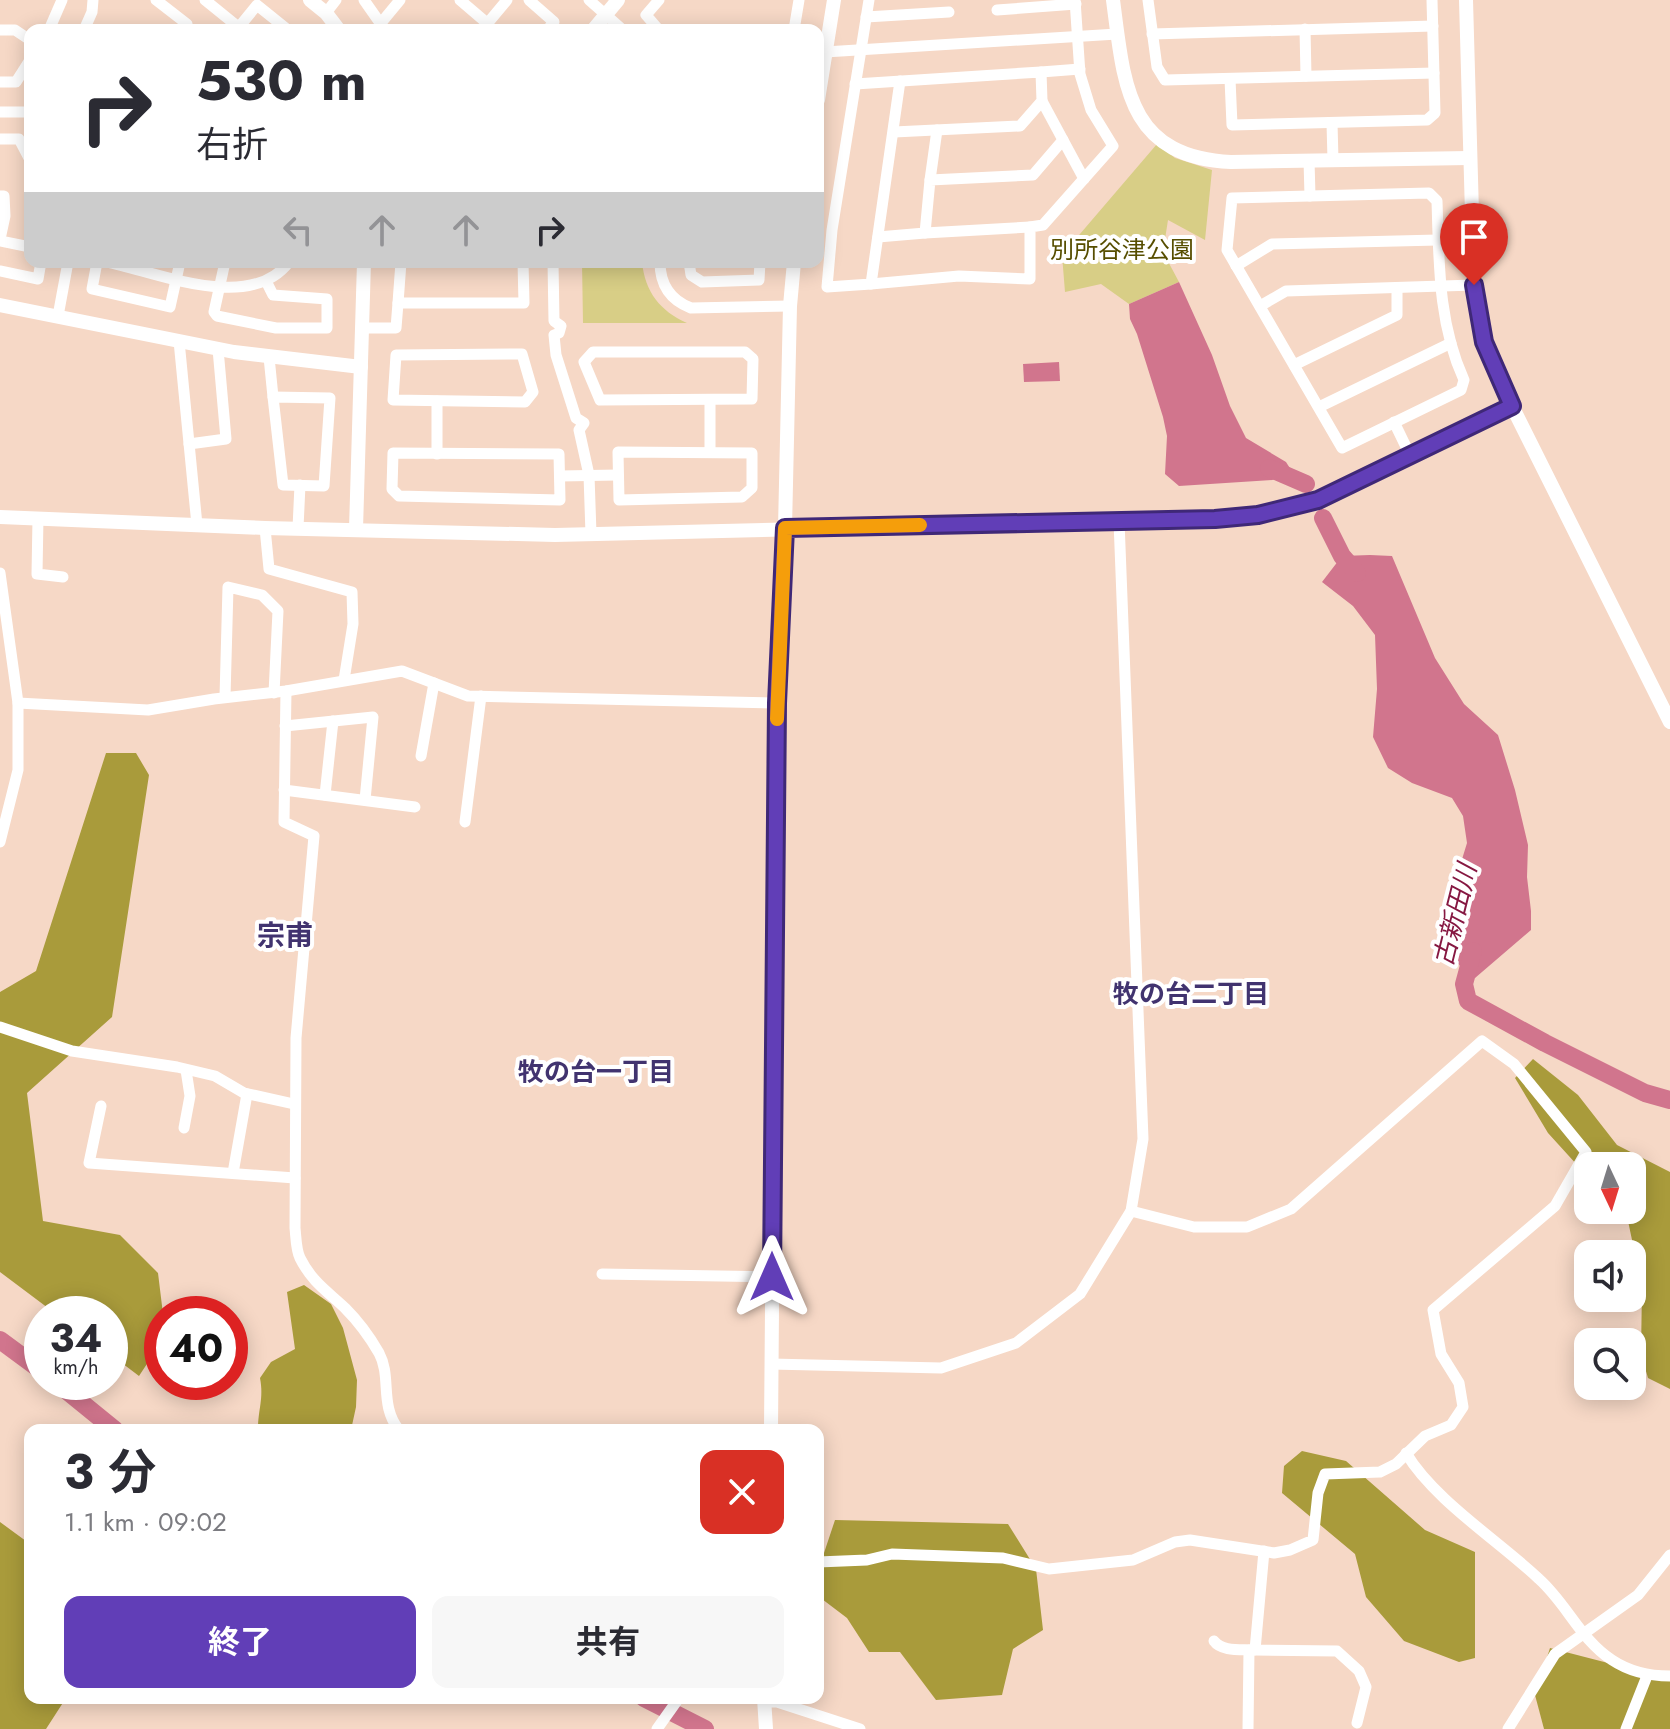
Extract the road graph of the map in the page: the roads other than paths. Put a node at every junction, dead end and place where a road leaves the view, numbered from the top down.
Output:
1 (62, 0) edge
2 (93, 0) edge
3 (156, 0) edge
4 (206, 0) edge
5 (310, 0) edge
6 (336, 0) edge
7 (364, 0) edge
8 (400, 0) edge
9 (460, 0) edge
10 (507, 0) edge
11 (529, 0) edge
12 (589, 0) edge
13 (618, 0) edge
14 (659, 0) edge
15 (799, 0) edge
16 (834, 0) edge
17 (869, 0) edge
18 (1113, 0) edge
19 (1148, 0) edge
20 (1432, 0) edge
21 (1466, 0) edge
22 (1076, 2) edge
23 (997, 10) dead end
24 (949, 12) dead end
25 (326, 13) junction
26 (606, 14) junction
27 (866, 17) junction
28 (52, 24) edge
29 (87, 24) edge
30 (187, 24) edge
31 (236, 24) edge
32 (244, 24) edge
33 (281, 24) edge
34 (334, 24) edge
35 (382, 24) edge
36 (384, 24) edge
37 (482, 24) edge
38 (487, 24) edge
39 (552, 24) edge
40 (598, 24) edge
41 (617, 24) edge
42 (654, 24) edge
43 (795, 24) edge
44 (1433, 26) junction
45 (1305, 29) junction
46 (0, 30) edge
47 (1117, 34) junction
48 (1152, 34) junction
49 (24, 36) edge
50 (1080, 36) junction
51 (861, 50) junction
52 (825, 52) junction
53 (824, 59) edge
54 (24, 69) edge
55 (1080, 69) junction
56 (1041, 72) junction
57 (1434, 73) junction
58 (1306, 76) junction
59 (1230, 79) junction
60 (900, 81) junction
61 (0, 82) edge
62 (855, 84) junction
63 (1042, 101) junction
64 (0, 112) edge
65 (24, 112) edge
66 (1332, 123) junction
67 (937, 130) junction
68 (894, 132) junction
69 (0, 139) edge
70 (1063, 140) junction
71 (24, 149) edge
72 (1469, 158) junction
73 (1309, 160) junction
74 (1333, 160) junction
75 (1084, 179) junction
76 (930, 180) junction
77 (0, 196) edge
78 (1310, 196) junction
79 (1030, 227) junction
80 (925, 233) junction
81 (878, 237) junction
82 (0, 240) edge
83 (1438, 240) junction
84 (24, 246) edge
85 (1236, 266) junction
86 (40, 268) edge
87 (67, 268) edge
88 (96, 268) edge
89 (144, 268) edge
90 (179, 268) edge
91 (224, 268) edge
92 (284, 268) edge
93 (364, 268) edge
94 (401, 268) edge
95 (523, 268) edge
96 (553, 268) edge
97 (661, 268) edge
98 (690, 268) edge
99 (760, 268) edge
100 (793, 268) edge
101 (0, 271) edge
102 (177, 278) junction
103 (266, 281) junction
104 (871, 284) junction
105 (1474, 285) junction
106 (1440, 286) junction
107 (219, 288) junction
108 (1397, 288) junction
109 (398, 303) junction
110 (0, 305) edge
111 (790, 306) junction
112 (1260, 306) junction
113 (58, 316) junction
114 (362, 328) junction
115 (179, 341) junction
116 (1451, 343) junction
117 (218, 349) junction
118 (269, 357) junction
119 (1294, 365) junction
120 (361, 367) junction
121 (273, 397) junction
122 (710, 400) junction
123 (437, 401) junction
124 (1512, 406) junction
125 (1319, 407) junction
126 (1394, 422) junction
127 (189, 444) junction
128 (710, 452) junction
129 (437, 454) junction
130 (1410, 455) junction
131 (589, 475) junction
132 (618, 475) junction
133 (560, 476) junction
134 (300, 485) junction
135 (0, 517) edge
136 (38, 518) junction
137 (1119, 521) junction
138 (197, 525) junction
139 (265, 528) junction
140 (298, 528) junction
141 (785, 528) junction
142 (356, 529) junction
143 (591, 534) junction
144 (0, 573) edge
145 (63, 577) dead end
146 (344, 680) junction
147 (434, 683) junction
148 (280, 692) junction
149 (481, 696) junction
150 (225, 697) junction
151 (18, 703) junction
152 (777, 703) junction
153 (333, 721) junction
154 (1670, 722) edge
155 (285, 726) junction
156 (421, 756) dead end
157 (284, 790) junction
158 (325, 795) junction
159 (365, 800) junction
160 (415, 807) dead end
161 (465, 822) dead end
162 (3, 824) edge
163 (0, 842) edge
164 (0, 1027) edge
165 (186, 1070) junction
166 (247, 1094) junction
167 (294, 1104) junction
168 (101, 1106) dead end
169 (184, 1128) dead end
170 (233, 1173) junction
171 (295, 1178) junction
172 (1131, 1211) junction
173 (602, 1274) dead end
174 (772, 1277) junction
175 (771, 1364) junction
176 (396, 1424) edge
177 (771, 1424) edge
178 (1406, 1453) junction
179 (1264, 1551) junction
180 (1670, 1555) edge
181 (824, 1562) edge
182 (1582, 1635) junction
183 (1214, 1641) dead end
184 (1252, 1650) junction
185 (1647, 1676) junction
186 (1670, 1676) edge
187 (675, 1704) edge
188 (765, 1704) edge
189 (783, 1704) edge
190 (1357, 1723) dead end
191 (660, 1725) edge
192 (766, 1729) edge
193 (860, 1729) edge
194 (1248, 1729) edge
195 (1508, 1729) edge
196 (1626, 1729) edge

1 - 28 street
2 - 29 street
3 - 30 street
4 - 31 street
5 - 25 street
6 - 25 street
7 - 35 street
8 - 36 street
9 - 37 street
10 - 38 street
11 - 39 street
12 - 26 street
13 - 26 street
14 - 42 street
15 - 43 street
16 - 52 street
17 - 27 street
18 - 47 street
19 - 48 street
20 - 44 street
21 - 72 street
22 - 23 street
22 - 50 street
24 - 27 street
25 - 34 street
26 - 40 street
26 - 41 street
27 - 51 street
32 - 33 street
44 - 45 street
44 - 57 street
45 - 48 street
45 - 58 street
46 - 49 street
47 - 50 street
47 - 73 street
48 - 59 street
50 - 51 street
50 - 55 street
51 - 52 street
51 - 62 street
52 - 53 street
54 - 61 street
55 - 56 street
55 - 75 street
56 - 60 street
56 - 63 street
57 - 58 street
57 - 66 street
58 - 59 street
59 - 66 street
60 - 62 street
60 - 68 street
62 - 104 street
63 - 67 street
63 - 70 street
64 - 65 street
66 - 74 street
67 - 68 street
67 - 76 street
68 - 81 street
69 - 71 street
70 - 75 street
70 - 76 street
72 - 74 street
72 - 105 street
73 - 74 street
73 - 78 street
75 - 79 street
76 - 80 street
77 - 82 street
78 - 83 street
78 - 85 street
79 - 80 street
79 - 104 street
80 - 81 street
81 - 104 street
82 - 84 street
83 - 85 street
83 - 106 street
85 - 112 street
86 - 101 street
87 - 113 street
88 - 102 street
89 - 102 street
90 - 102 street
91 - 107 street
92 - 103 street
93 - 114 street
94 - 109 street
95 - 109 street
96 - 131 street
97 - 111 street
98 - 99 street
100 - 111 street
102 - 107 street
103 - 107 street
103 - 107 street
105 - 106 street
105 - 124 street
106 - 108 street
106 - 116 street
108 - 112 street
108 - 119 street
109 - 114 street
110 - 113 street
111 - 141 street
112 - 119 street
113 - 115 street
114 - 120 street
115 - 117 street
115 - 127 street
116 - 125 street
116 - 126 street
117 - 118 street
117 - 127 street
118 - 120 street
118 - 121 street
119 - 125 street
120 - 142 street
121 - 134 street
121 - 134 street
122 - 122 street
122 - 128 street
123 - 123 street
123 - 129 street
124 - 130 street
124 - 154 street
125 - 126 street
126 - 130 street
127 - 138 street
128 - 132 street
128 - 132 street
129 - 133 street
129 - 133 street
130 - 137 street
131 - 132 street
131 - 133 street
131 - 143 street
134 - 140 street
135 - 136 street
136 - 138 street
136 - 145 street
137 - 141 street
137 - 172 street
138 - 139 street
139 - 140 street
139 - 146 street
140 - 142 street
141 - 143 street
141 - 152 street
142 - 143 street
144 - 151 street
146 - 147 street
146 - 148 street
147 - 149 street
147 - 156 street
148 - 150 street
148 - 150 street
148 - 155 street
149 - 152 street
149 - 161 street
150 - 151 street
151 - 162 street
152 - 174 street
153 - 155 street
153 - 158 street
153 - 159 street
155 - 157 street
157 - 158 street
157 - 167 street
158 - 159 street
159 - 160 street
162 - 163 street
164 - 165 street
165 - 166 street
165 - 169 street
166 - 167 street
166 - 170 street
167 - 171 street
168 - 170 street
170 - 171 street
171 - 176 street
172 - 175 street
172 - 178 street
173 - 174 street
174 - 175 street
175 - 177 street
178 - 179 street
178 - 182 street
179 - 181 street
179 - 184 street
180 - 182 street
182 - 185 street
182 - 195 street
183 - 184 street
184 - 190 street
184 - 194 street
185 - 186 street
185 - 196 street
187 - 191 street
188 - 192 street
189 - 193 street

